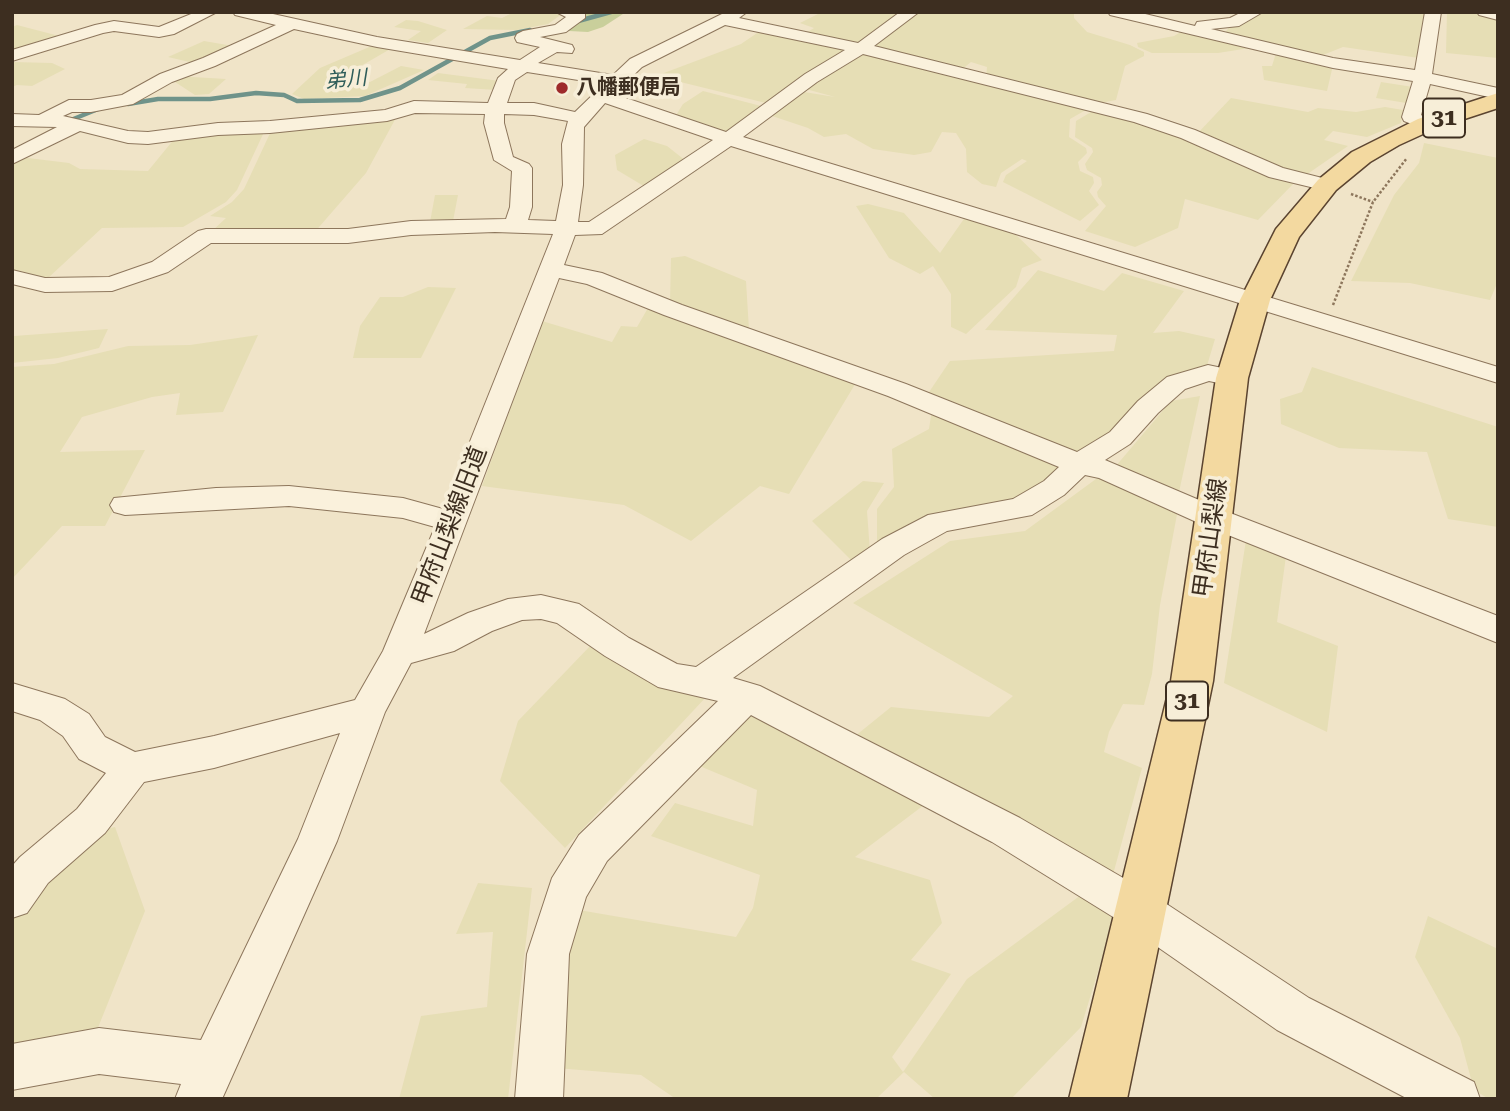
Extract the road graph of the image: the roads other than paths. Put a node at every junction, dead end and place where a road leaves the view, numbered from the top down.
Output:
1 (209, 12) edge
2 (241, 12) edge
3 (911, 12) edge
4 (1116, 12) edge
5 (1255, 12) edge
6 (1433, 12) edge
7 (1485, 12) edge
8 (1498, 15) edge
9 (731, 16) edge
10 (291, 24) junction
11 (1177, 26) junction
12 (563, 27) edge
13 (860, 49) junction
14 (579, 53) dead end
15 (12, 56) edge
16 (522, 66) junction
17 (615, 77) junction
18 (1423, 77) junction
19 (1498, 94) edge
20 (1498, 100) edge
21 (495, 109) junction
22 (579, 118) junction
23 (12, 120) edge
24 (41, 121) junction
25 (1426, 124) junction
26 (75, 126) junction
27 (728, 139) junction
28 (12, 158) edge
29 (1327, 185) junction
30 (515, 226) junction
31 (566, 230) junction
32 (551, 270) junction
33 (12, 277) edge
34 (1255, 300) junction
35 (1498, 375) edge
36 (1232, 378) junction
37 (1079, 464) junction
38 (125, 505) dead end
39 (1214, 518) junction
40 (453, 522) junction
41 (1498, 630) edge
42 (400, 653) junction
43 (701, 682) junction
44 (747, 695) junction
45 (12, 697) edge
46 (367, 711) junction
47 (132, 768) junction
48 (12, 900) edge
49 (1141, 911) junction
50 (12, 1067) edge
51 (202, 1090) edge
52 (539, 1099) edge
53 (1098, 1099) edge
54 (1457, 1099) edge

1 - 15 street
2 - 10 street
3 - 13 street
4 - 11 street
5 - 11 street
6 - 18 street
7 - 8 street
9 - 13 street
9 - 17 street
10 - 16 street
10 - 24 street
11 - 18 street
12 - 14 street
12 - 16 street
13 - 27 street
13 - 29 street
16 - 17 street
16 - 21 street
17 - 22 street
17 - 27 street
18 - 19 street
18 - 25 street
20 - 25 main road, 甲府山梨線 / 31
21 - 22 street
21 - 26 street
21 - 30 street
22 - 31 street, 甲府山梨線旧道
23 - 24 street
24 - 26 street
25 - 29 main road, 甲府山梨線 / 31
26 - 28 street
27 - 31 street
27 - 34 street
29 - 34 main road, 甲府山梨線 / 31
30 - 31 street
30 - 33 street
31 - 32 street, 甲府山梨線旧道
32 - 37 street
32 - 40 street, 甲府山梨線旧道
34 - 35 street
34 - 36 main road, 甲府山梨線 / 31
36 - 37 street
36 - 39 main road, 甲府山梨線 / 31
37 - 39 street
37 - 43 street
38 - 40 street
39 - 41 street
39 - 49 main road, 甲府山梨線 / 31
40 - 42 street, 甲府山梨線旧道
42 - 43 street
42 - 46 street, 甲府山梨線旧道
43 - 44 street
44 - 49 street
44 - 52 street
45 - 47 street
46 - 47 street
46 - 51 street, 甲府山梨線旧道
47 - 48 street
49 - 53 main road, 甲府山梨線 / 31
49 - 54 street
50 - 51 street

